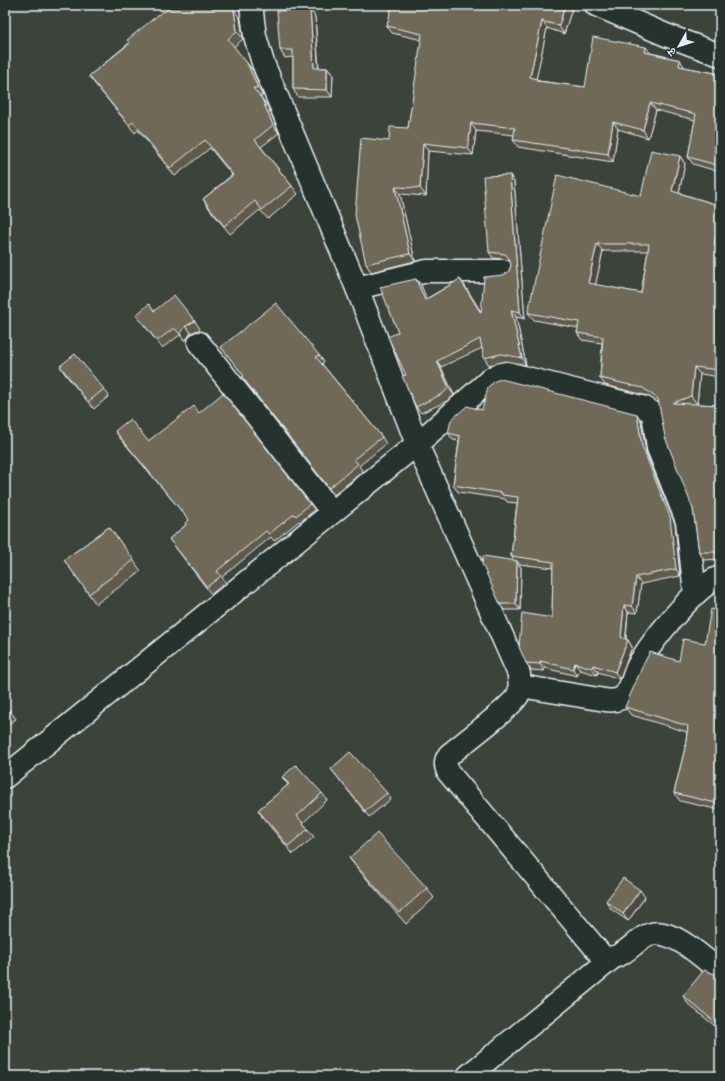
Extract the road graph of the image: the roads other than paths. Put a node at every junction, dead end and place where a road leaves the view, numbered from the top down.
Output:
1 (252, 5) edge
2 (596, 5) edge
3 (720, 55) edge
4 (503, 272) dead end
5 (357, 288) junction
6 (199, 343) dead end
7 (417, 444) junction
8 (332, 512) junction
9 (720, 577) edge
10 (695, 594) junction
11 (520, 686) junction
12 (5, 777) edge
13 (611, 959) junction
14 (720, 971) edge
15 (468, 1076) edge

1 - 5 street
2 - 3 street
4 - 5 street
5 - 7 street
6 - 8 street
7 - 8 street
7 - 10 street
7 - 11 street
8 - 12 street
9 - 10 street
10 - 11 street
11 - 13 street
13 - 14 street
13 - 15 street

